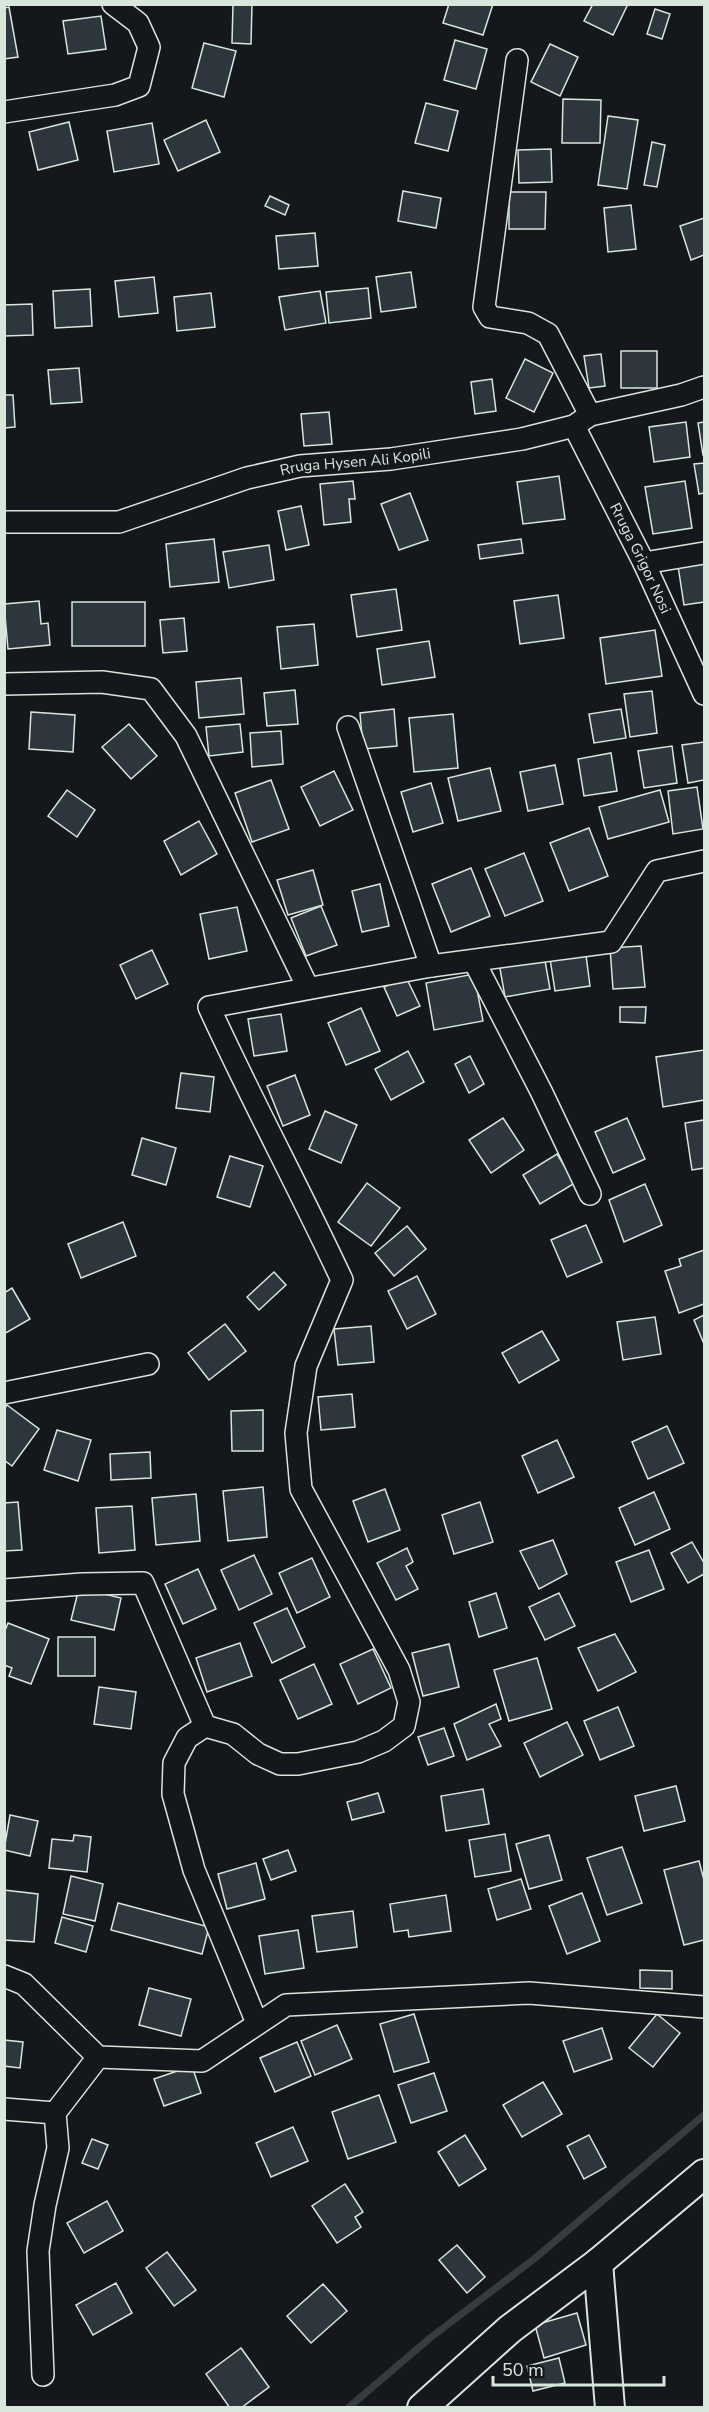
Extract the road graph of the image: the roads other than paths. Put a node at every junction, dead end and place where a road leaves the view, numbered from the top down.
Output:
1 (114, 4) edge
2 (517, 60) dead end
3 (4, 112) edge
4 (705, 387) edge
5 (582, 420) junction
6 (4, 522) edge
7 (705, 553) edge
8 (644, 563) junction
9 (4, 684) edge
10 (705, 694) edge
11 (348, 727) dead end
12 (705, 861) edge
13 (474, 961) junction
14 (430, 966) junction
15 (308, 988) junction
16 (590, 1194) dead end
17 (148, 1364) dead end
18 (4, 1393) edge
19 (4, 1590) edge
20 (205, 1726) junction
21 (4, 1976) edge
22 (705, 2007) edge
23 (257, 2023) junction
24 (98, 2057) junction
25 (4, 2109) edge
26 (55, 2113) junction
27 (705, 2174) edge
28 (597, 2263) junction
29 (43, 2375) dead end
30 (422, 2408) edge
31 (610, 2408) edge

1 - 3 street
2 - 5 street, Rruga Grigor Nosi
4 - 5 street, Rruga Hysen Ali Kopili
5 - 6 street, Rruga Hysen Ali Kopili
5 - 8 street, Rruga Grigor Nosi
7 - 8 street
8 - 10 street, Rruga Grigor Nosi
9 - 15 street
11 - 14 street
12 - 13 street
13 - 14 street
13 - 16 street
14 - 15 street
15 - 20 street
17 - 18 street
19 - 20 street
20 - 23 street
21 - 24 street
22 - 23 street
23 - 24 street
24 - 26 street
25 - 26 street
26 - 29 street
27 - 28 main road
28 - 30 main road
28 - 31 main road

